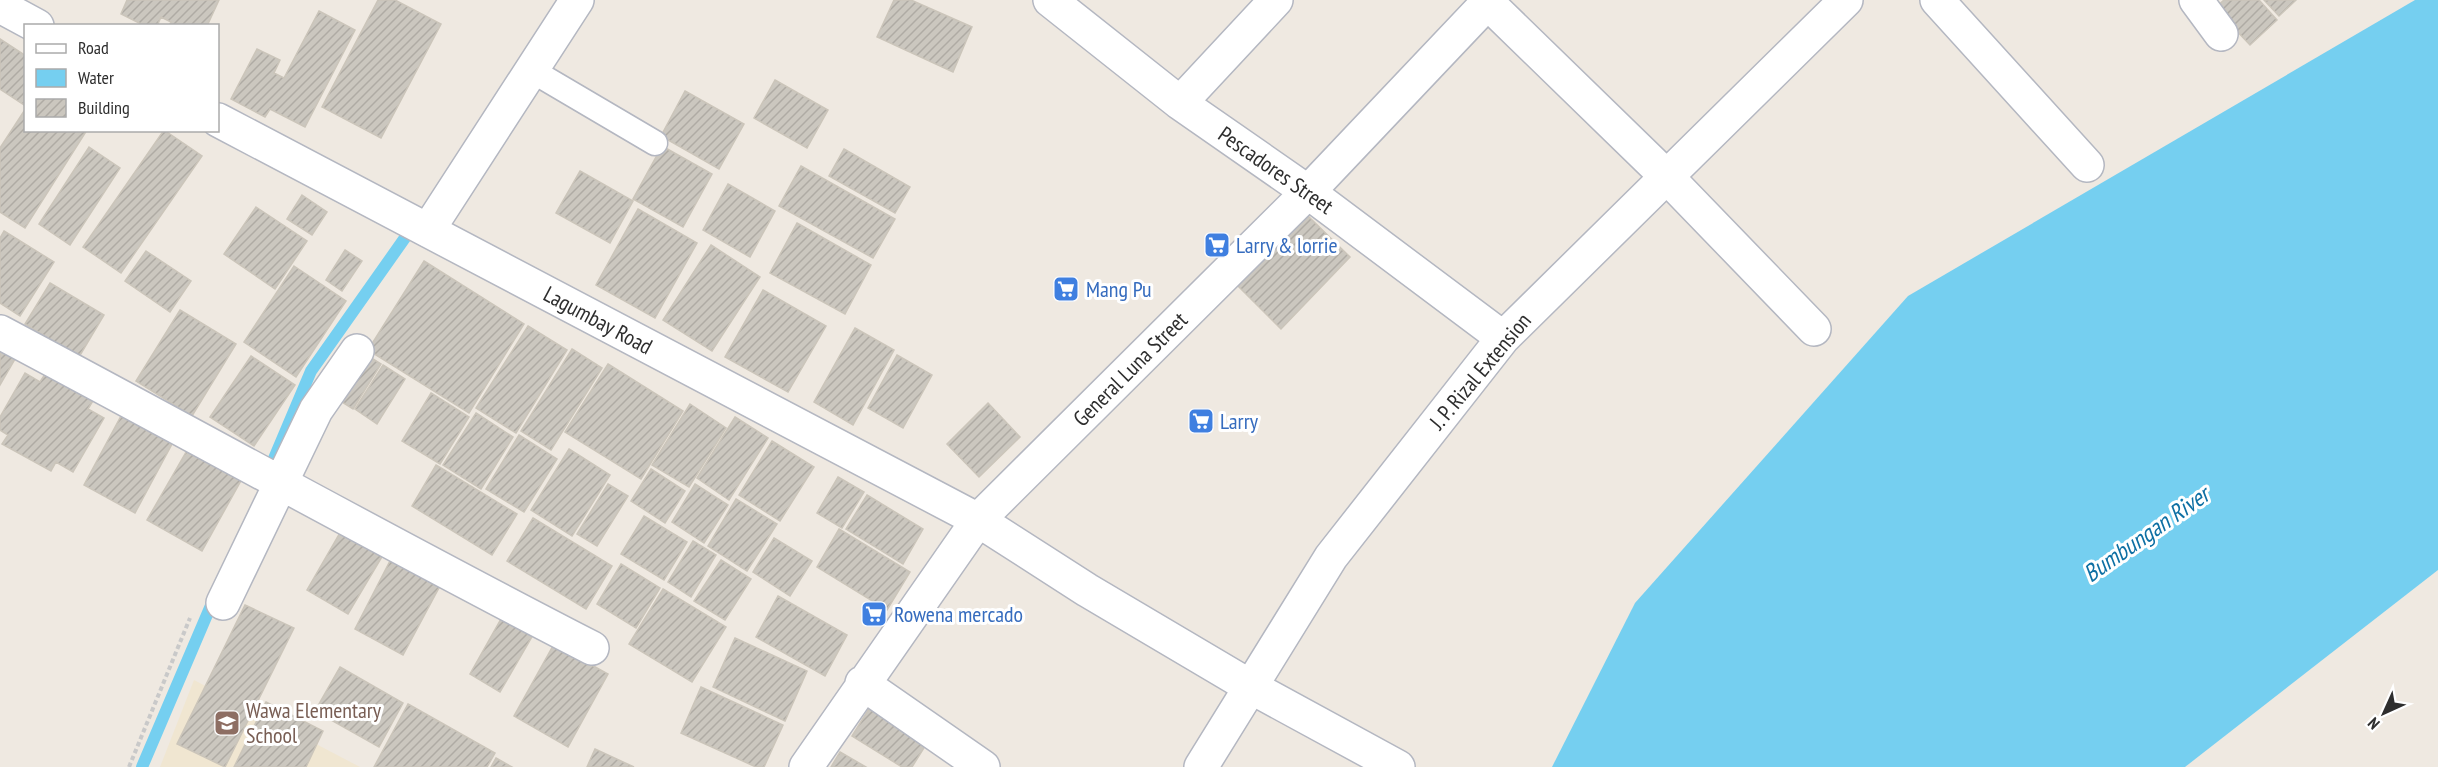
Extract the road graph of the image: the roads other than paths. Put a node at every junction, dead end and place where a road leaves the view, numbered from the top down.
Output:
1 (577, 0) edge
2 (1050, 0) edge
3 (1276, 0) edge
4 (1846, 0) edge
5 (1938, 0) edge
6 (2196, 0) edge
7 (1489, 1) edge
8 (0, 6) edge
9 (33, 24) edge
10 (2221, 34) dead end
11 (531, 70) junction
12 (1180, 103) junction
13 (219, 121) edge
14 (655, 143) dead end
15 (2087, 165) dead end
16 (1667, 177) junction
17 (1308, 192) junction
18 (424, 229) junction
19 (1814, 329) dead end
20 (0, 332) edge
21 (1503, 338) junction
22 (357, 351) dead end
23 (271, 476) junction
24 (978, 520) junction
25 (223, 603) dead end
26 (592, 648) dead end
27 (862, 683) junction
28 (1251, 687) junction
29 (806, 767) edge
30 (983, 767) edge
31 (1201, 767) edge
32 (1398, 767) edge

1 - 11 street
2 - 12 street, Pescadores Street
3 - 12 street
4 - 16 street, J. P. Rizal Extension
5 - 15 street
6 - 10 street
7 - 16 street
7 - 17 street, General Luna Street
8 - 9 street
11 - 14 lane
11 - 18 street
12 - 17 street, Pescadores Street
13 - 18 street, Lagumbay Road
16 - 19 street
16 - 21 street, J. P. Rizal Extension
17 - 21 street, Pescadores Street
17 - 24 street, General Luna Street
18 - 24 street, Lagumbay Road
20 - 23 street
21 - 28 street, J. P. Rizal Extension
22 - 23 street
23 - 25 street
23 - 26 street
24 - 27 street, General Luna Street
24 - 28 street, Lagumbay Road
27 - 29 street, General Luna Street
27 - 30 street
28 - 31 street, J. P. Rizal Extension
28 - 32 street, Lagumbay Road

